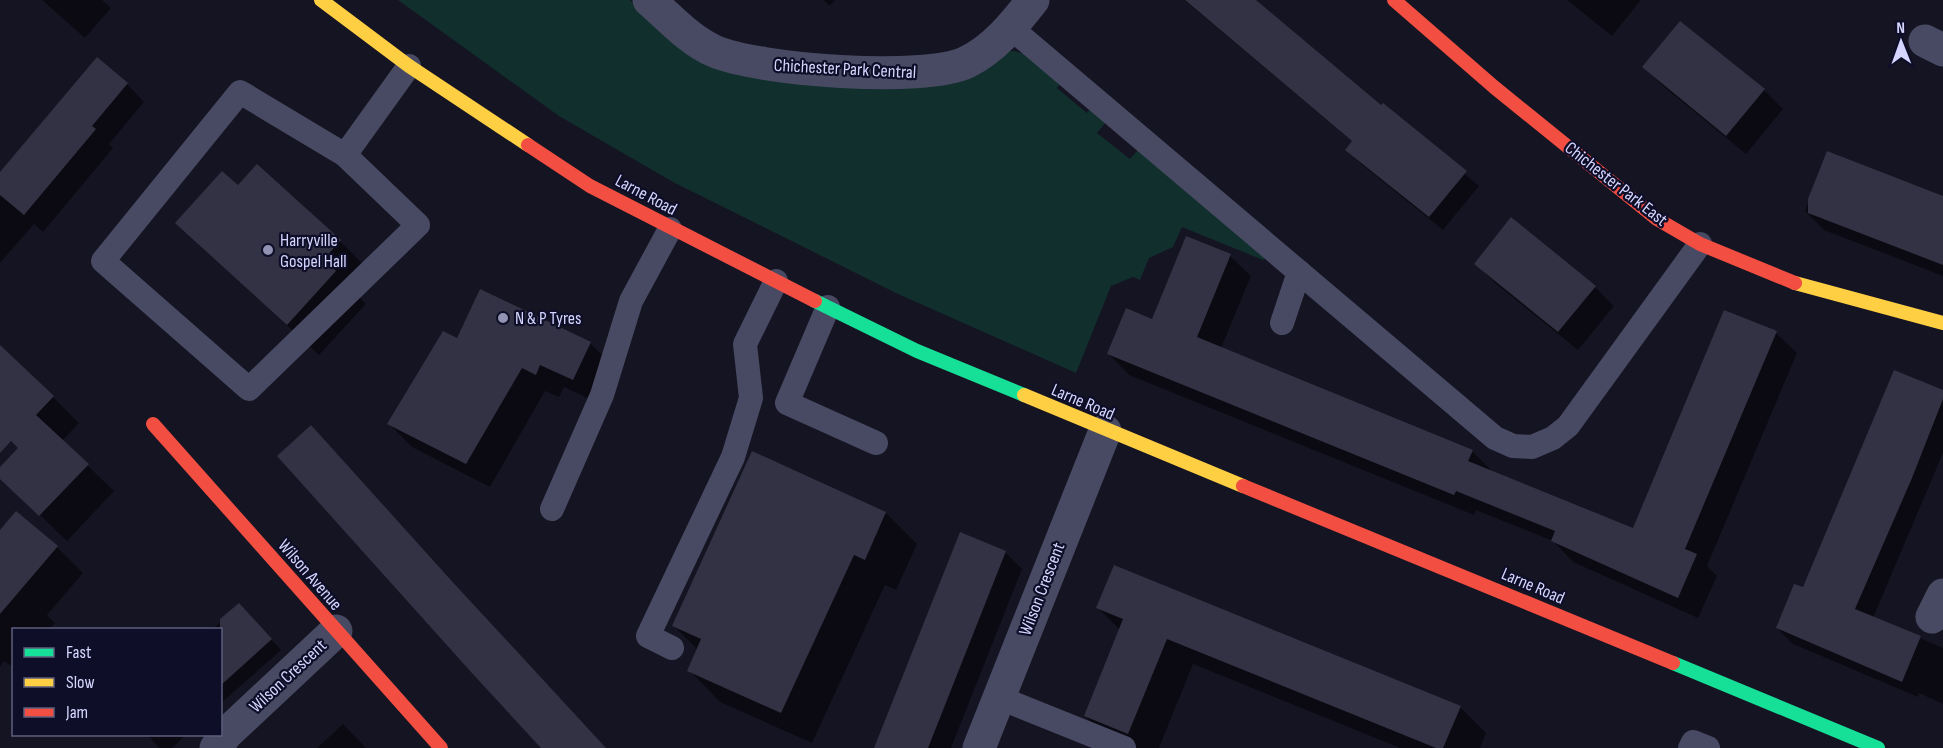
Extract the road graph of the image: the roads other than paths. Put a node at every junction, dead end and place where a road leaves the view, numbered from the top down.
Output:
1 (321, 0) edge
2 (650, 0) edge
3 (1033, 0) edge
4 (1394, 0) edge
5 (1011, 28) junction
6 (409, 66) junction
7 (345, 155) junction
8 (670, 229) junction
9 (1700, 244) junction
10 (1299, 272) junction
11 (776, 281) junction
12 (828, 307) junction
13 (1282, 323) dead end
14 (1943, 323) edge
15 (153, 424) dead end
16 (1105, 430) junction
17 (876, 443) dead end
18 (552, 509) dead end
19 (336, 631) junction
20 (672, 648) dead end
21 (1000, 698) junction
22 (1863, 745) edge
23 (216, 748) edge
24 (441, 748) edge
25 (979, 748) edge
26 (1124, 748) edge
27 (1690, 748) edge
28 (1708, 748) edge

1 - 6 street, Larne Road
2 - 5 street, Chichester Park Central
3 - 5 street, Chichester Park Central
4 - 9 street, Chichester Park East
5 - 10 lane
6 - 7 lane
6 - 8 street, Larne Road
7 - 7 lane
8 - 11 street, Larne Road
8 - 18 lane
9 - 10 lane
9 - 14 street, Chichester Park East
10 - 13 lane
11 - 12 street, Larne Road
11 - 20 lane
12 - 16 street, Larne Road
12 - 17 lane
15 - 19 street, Wilson Avenue
16 - 21 street, Wilson Crescent
16 - 22 street, Larne Road
19 - 23 street, Wilson Crescent
19 - 24 street, Wilson Avenue
21 - 25 street, Wilson Crescent
21 - 26 lane
27 - 28 lane

